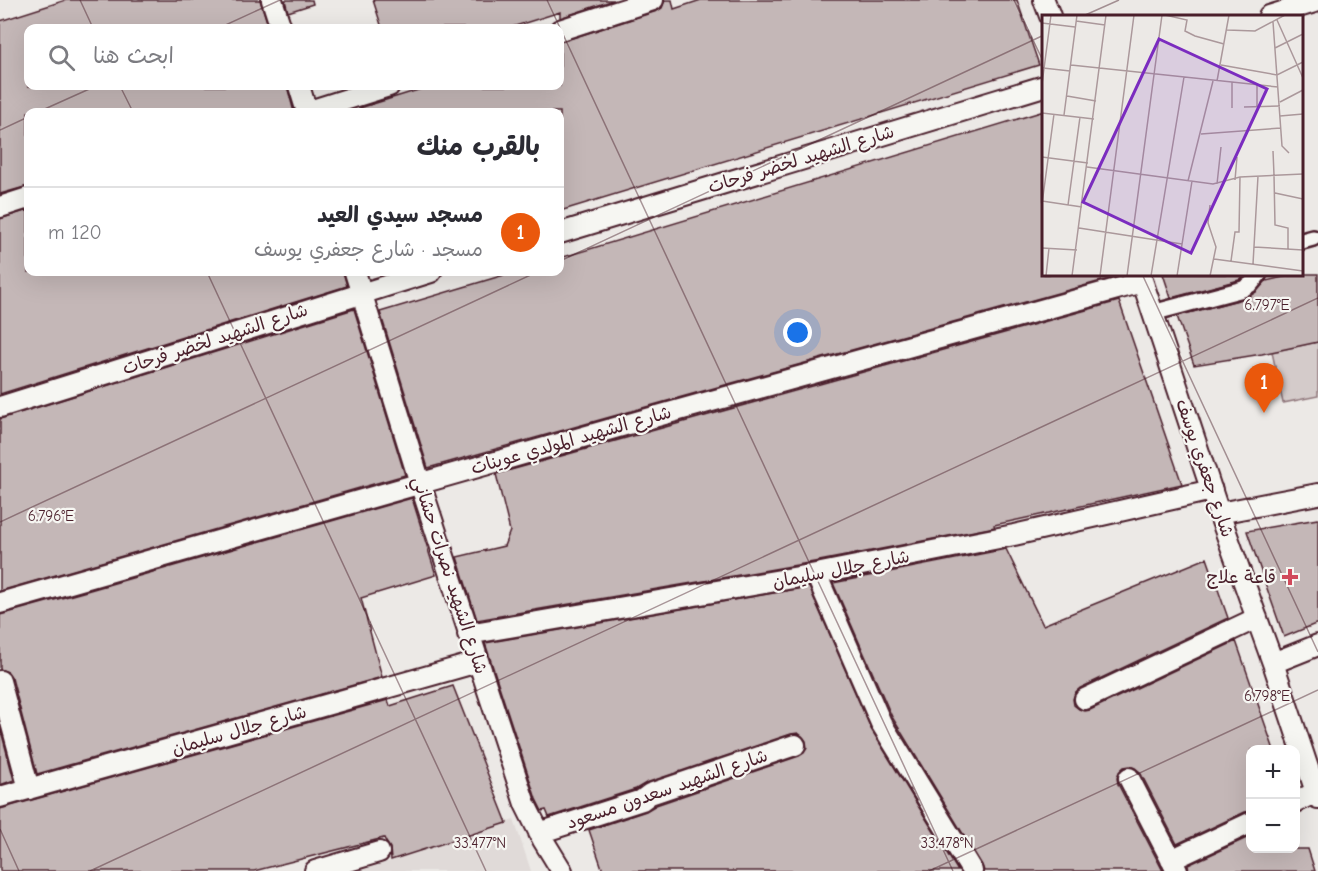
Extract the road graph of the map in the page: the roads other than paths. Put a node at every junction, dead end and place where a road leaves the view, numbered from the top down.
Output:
1 (272, 0) edge
2 (653, 0) edge
3 (1044, 0) edge
4 (1318, 1) edge
5 (1050, 15) edge
6 (1272, 15) edge
7 (280, 24) edge
8 (564, 29) edge
9 (1042, 87) edge
10 (300, 90) edge
11 (376, 90) edge
12 (306, 108) edge
13 (319, 108) edge
14 (24, 199) edge
15 (0, 207) edge
16 (564, 231) edge
17 (356, 276) edge
18 (417, 276) edge
19 (1257, 276) edge
20 (1141, 278) edge
21 (362, 292) junction
22 (1152, 313) junction
23 (0, 407) edge
24 (420, 483) junction
25 (1212, 490) junction
26 (1318, 494) edge
27 (1219, 513) junction
28 (816, 574) junction
29 (0, 603) edge
30 (1257, 618) junction
31 (468, 634) junction
32 (1318, 645) edge
33 (478, 662) junction
34 (1273, 663) junction
35 (0, 681) edge
36 (1085, 699) dead end
37 (795, 745) dead end
38 (1130, 778) dead end
39 (29, 789) junction
40 (1317, 795) edge
41 (0, 797) edge
42 (1300, 801) edge
43 (1246, 826) edge
44 (539, 833) junction
45 (379, 852) dead end
46 (1174, 866) edge
47 (315, 871) edge
48 (562, 871) edge
49 (972, 871) edge

1 - 7 street
2 - 8 street
3 - 5 street
4 - 6 street
9 - 16 street, شارع الشهيد لخضر فرحات
10 - 12 street
11 - 13 street
14 - 15 street
17 - 21 street, شارع الشهيد نصرات حشاني
18 - 21 street, شارع الشهيد لخضر فرحات
19 - 22 street
20 - 22 street, شارع جعفري يوسف
20 - 24 street, شارع الشهيد المولدي عوينات
21 - 23 street, شارع الشهيد لخضر فرحات
21 - 24 street, شارع الشهيد نصرات حشاني
22 - 25 street, شارع جعفري يوسف
24 - 29 street, شارع الشهيد المولدي عوينات
24 - 31 street, شارع الشهيد نصرات حشاني
25 - 27 street, شارع جعفري يوسف
25 - 28 street, شارع جلال سليمان
26 - 27 street
27 - 30 street, شارع جعفري يوسف
28 - 31 street, شارع جلال سليمان
28 - 49 street
30 - 34 street, شارع جعفري يوسف
30 - 36 street
31 - 33 street, شارع الشهيد نصرات حشاني
32 - 34 street
33 - 39 street, شارع جلال سليمان
33 - 44 street, شارع الشهيد نصرات حشاني
34 - 40 street, شارع جعفري يوسف
35 - 39 street
37 - 44 street, شارع الشهيد سعدون مسعود
38 - 46 street
39 - 41 street, شارع جلال سليمان
40 - 42 street
43 - 46 street
44 - 48 street, شارع الشهيد نصرات حشاني
45 - 47 street

